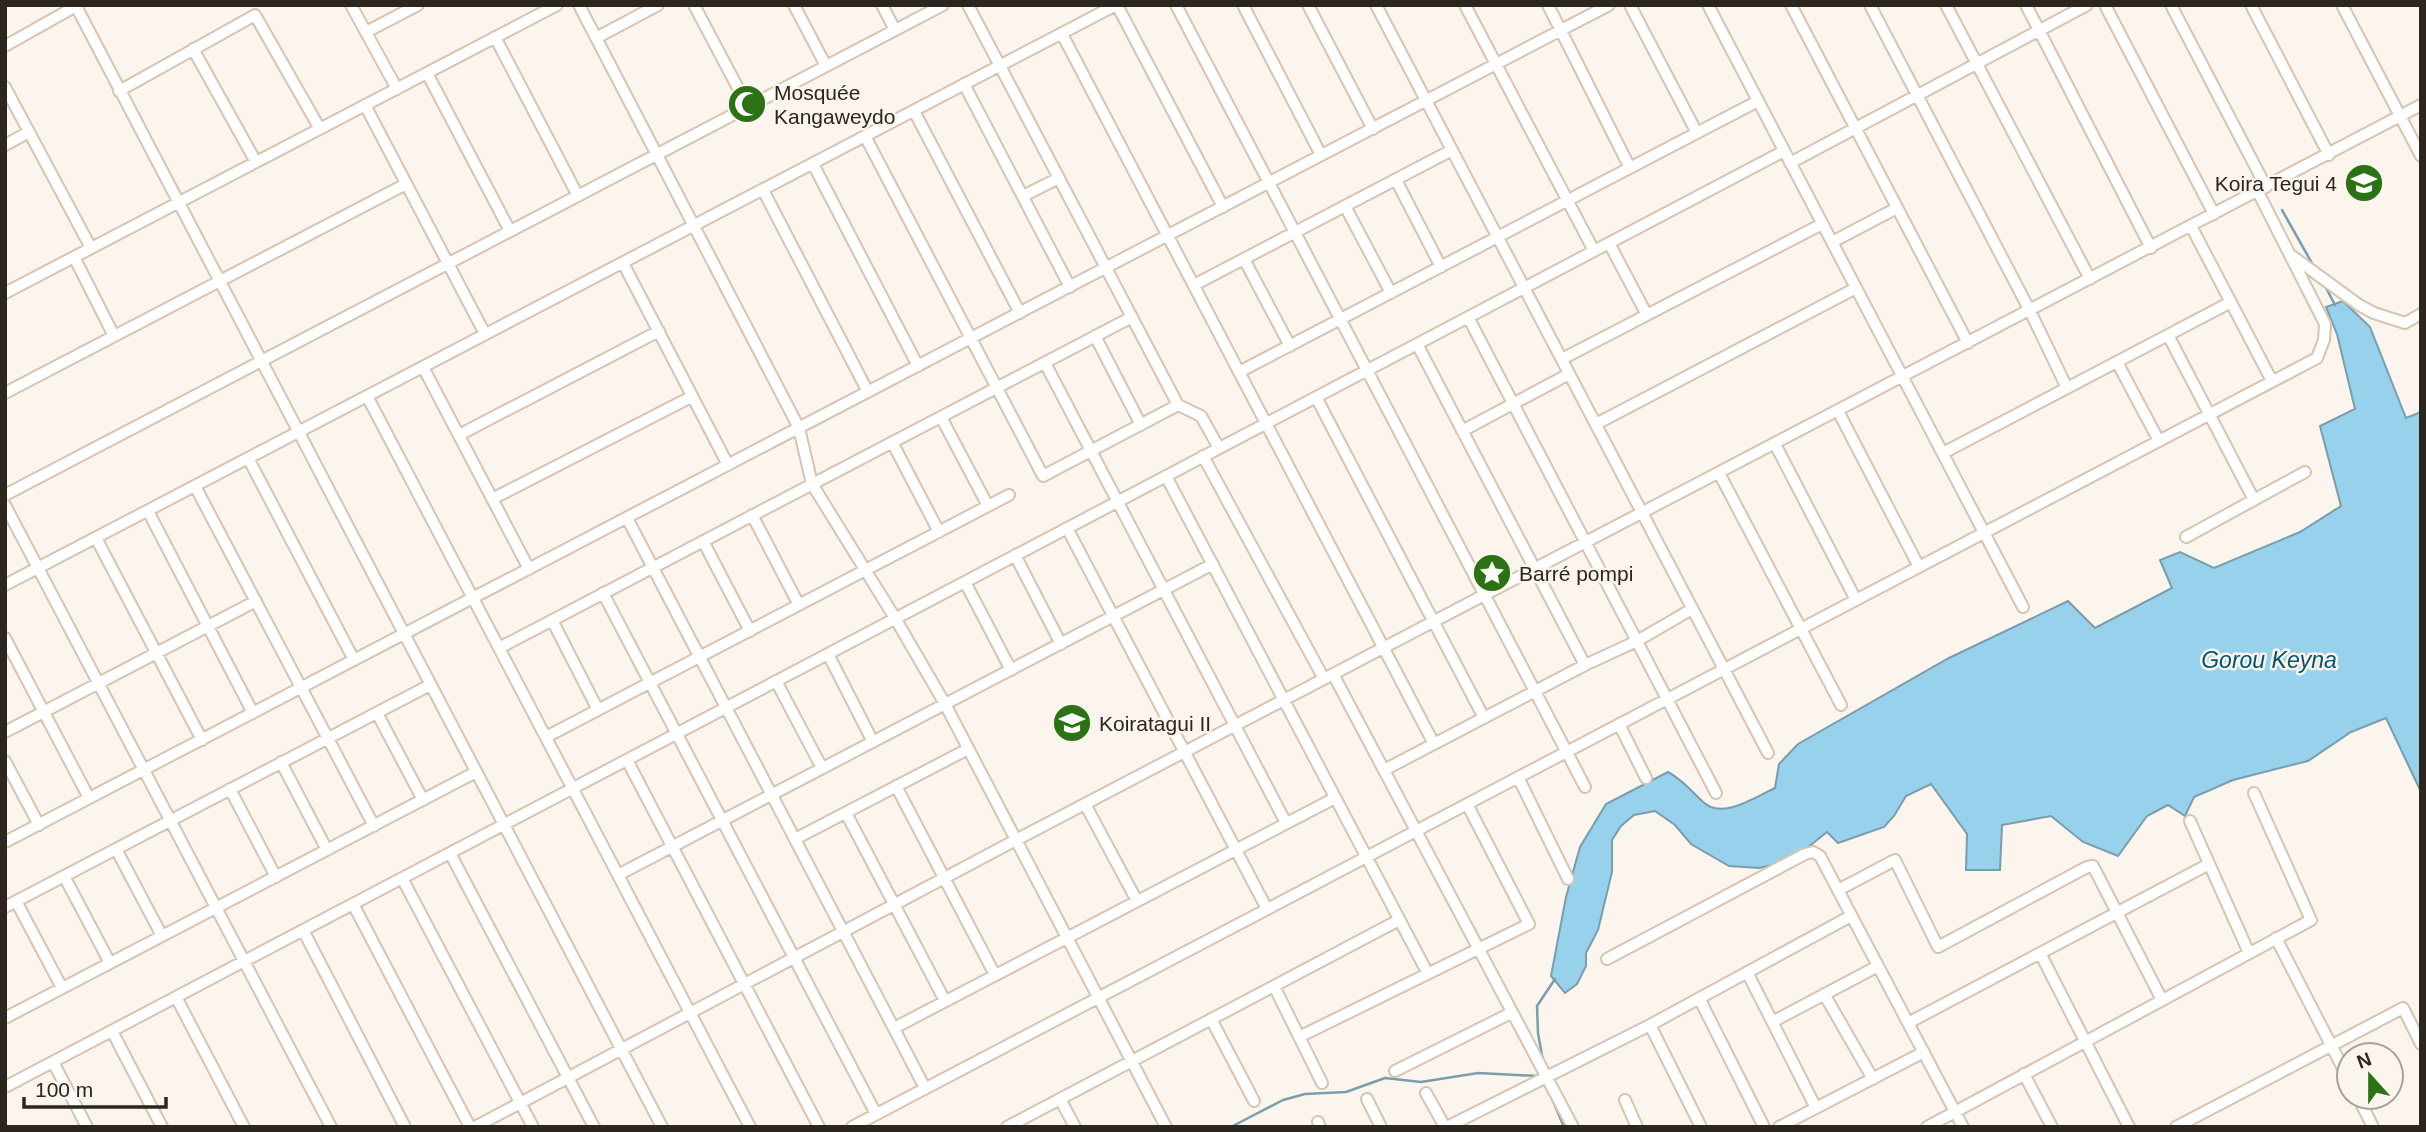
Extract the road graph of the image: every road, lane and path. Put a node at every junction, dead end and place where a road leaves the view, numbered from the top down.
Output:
1 (351, 5) edge
2 (418, 5) edge
3 (557, 5) edge
4 (579, 5) edge
5 (658, 5) edge
6 (694, 5) edge
7 (794, 5) edge
8 (882, 5) edge
9 (943, 5) edge
10 (968, 5) edge
11 (1116, 5) edge
12 (1176, 5) edge
13 (1243, 5) edge
14 (1308, 5) edge
15 (1465, 5) edge
16 (1548, 5) edge
17 (1609, 5) edge
18 (1630, 5) edge
19 (1708, 5) edge
20 (1791, 5) edge
21 (1870, 5) edge
22 (1946, 5) edge
23 (2026, 5) edge
24 (2087, 5) edge
25 (2105, 5) edge
26 (2171, 5) edge
27 (2250, 5) edge
28 (2342, 5) edge
29 (77, 6) edge
30 (1381, 7) edge
31 (895, 30) junction
32 (2039, 30) junction
33 (1561, 31) junction
34 (366, 32) junction
35 (1062, 34) junction
36 (495, 37) junction
37 (596, 38) junction
38 (5, 46) edge
39 (194, 49) junction
40 (1496, 64) junction
41 (1977, 64) junction
42 (826, 66) junction
43 (1000, 66) junction
44 (427, 73) junction
45 (964, 85) junction
46 (5, 87) edge
47 (397, 89) junction
48 (119, 91) junction
49 (1917, 95) junction
50 (1426, 101) junction
51 (1758, 101) junction
52 (365, 105) junction
53 (2421, 105) edge
54 (747, 107) junction
55 (914, 111) junction
56 (2400, 117) junction
57 (1373, 128) junction
58 (1856, 128) junction
59 (320, 129) junction
60 (29, 132) junction
61 (1697, 133) junction
62 (865, 136) junction
63 (5, 145) edge
64 (1452, 150) junction
65 (1784, 151) junction
66 (657, 155) junction
67 (1321, 155) junction
68 (2329, 155) junction
69 (2421, 156) edge
70 (256, 162) junction
71 (813, 163) junction
72 (1790, 163) junction
73 (1630, 168) junction
74 (1059, 177) junction
75 (1396, 180) junction
76 (1269, 183) junction
77 (406, 184) junction
78 (762, 190) junction
79 (2262, 190) junction
80 (578, 196) junction
81 (1023, 196) junction
82 (1567, 201) junction
83 (177, 203) junction
84 (1345, 206) junction
85 (1223, 207) junction
86 (1897, 208) junction
87 (2214, 214) junction
88 (1822, 223) junction
89 (694, 225) junction
90 (2191, 226) junction
91 (510, 231) junction
92 (1295, 232) junction
93 (1168, 236) junction
94 (1498, 237) junction
95 (1832, 242) junction
96 (1609, 243) junction
97 (91, 248) junction
98 (2151, 248) junction
99 (1594, 251) junction
100 (2290, 255) junction
101 (74, 257) junction
102 (1244, 259) junction
103 (623, 263) junction
104 (448, 264) junction
105 (1441, 267) junction
106 (1106, 268) junction
107 (2090, 279) junction
108 (218, 282) junction
109 (1194, 285) junction
110 (1070, 286) junction
111 (1524, 288) junction
112 (1856, 288) junction
113 (5, 293) edge
114 (1391, 293) junction
115 (2231, 302) junction
116 (2030, 311) junction
117 (1020, 313) junction
118 (2421, 313) edge
119 (1647, 315) junction
120 (1132, 317) junction
121 (1468, 317) junction
122 (1340, 319) junction
123 (659, 331) junction
124 (485, 334) junction
125 (2168, 335) junction
126 (114, 336) junction
127 (1095, 337) junction
128 (971, 338) junction
129 (1968, 343) junction
130 (1417, 344) junction
131 (1290, 346) junction
132 (1562, 359) junction
133 (260, 362) junction
134 (2117, 362) junction
135 (1045, 363) junction
136 (918, 366) junction
137 (423, 367) junction
138 (1367, 370) junction
139 (1239, 372) junction
140 (1569, 374) junction
141 (1903, 377) junction
142 (2272, 381) junction
143 (997, 388) junction
144 (2067, 388) junction
145 (868, 392) junction
146 (5, 393) edge
147 (367, 396) junction
148 (691, 397) junction
149 (1316, 397) junction
150 (1513, 404) junction
151 (1178, 405) junction
152 (1838, 411) junction
153 (2210, 415) junction
154 (941, 417) junction
155 (1266, 424) junction
156 (1596, 424) junction
157 (1141, 425) junction
158 (799, 428) junction
159 (1462, 430) junction
160 (297, 433) junction
161 (459, 435) junction
162 (2159, 441) junction
163 (892, 442) junction
164 (1775, 444) junction
165 (1219, 448) junction
166 (1091, 451) junction
167 (1942, 453) junction
168 (1203, 456) junction
169 (248, 458) junction
170 (728, 465) junction
171 (2305, 472) dead end
172 (1719, 473) junction
173 (1167, 476) junction
174 (812, 484) junction
175 (195, 486) junction
176 (5, 495) edge
177 (1009, 495) dead end
178 (492, 499) junction
179 (2254, 500) junction
180 (1118, 502) junction
181 (5, 505) edge
182 (988, 506) junction
183 (148, 511) junction
184 (1642, 513) junction
185 (752, 515) junction
186 (627, 518) junction
187 (1067, 528) junction
188 (939, 532) junction
189 (1984, 533) junction
190 (2186, 537) dead end
191 (96, 538) junction
192 (703, 541) junction
193 (1586, 543) junction
194 (1015, 555) junction
195 (1213, 564) junction
196 (653, 567) junction
197 (1919, 567) junction
198 (38, 568) junction
199 (529, 569) junction
200 (1535, 569) junction
201 (864, 571) junction
202 (965, 582) junction
203 (5, 585) edge
204 (1164, 590) junction
205 (603, 593) junction
206 (1485, 595) junction
207 (473, 598) junction
208 (1856, 600) junction
209 (256, 601) junction
210 (799, 605) junction
211 (2023, 607) dead end
212 (1692, 609) junction
213 (1114, 616) junction
214 (895, 618) junction
215 (551, 620) junction
216 (1433, 622) junction
217 (208, 627) junction
218 (1801, 629) junction
219 (750, 631) junction
220 (403, 634) junction
221 (5, 638) edge
222 (1637, 641) junction
223 (1061, 644) junction
224 (499, 648) junction
225 (1384, 648) junction
226 (157, 653) junction
227 (828, 654) junction
228 (700, 657) junction
229 (354, 660) junction
230 (1585, 665) junction
231 (1724, 669) junction
232 (1011, 670) junction
233 (1328, 677) junction
234 (776, 681) junction
235 (650, 683) junction
236 (99, 684) junction
237 (430, 685) junction
238 (301, 688) junction
239 (1535, 691) junction
240 (1667, 699) junction
241 (1284, 700) junction
242 (945, 704) junction
243 (1841, 705) dead end
244 (726, 708) junction
245 (598, 710) junction
246 (44, 712) junction
247 (253, 713) junction
248 (377, 713) junction
249 (1483, 718) junction
250 (1619, 724) junction
251 (1235, 726) junction
252 (5, 733) edge
253 (676, 734) junction
254 (546, 737) junction
255 (328, 738) junction
256 (202, 740) junction
257 (873, 742) junction
258 (1434, 744) junction
259 (968, 749) junction
260 (1184, 752) junction
261 (1567, 752) junction
262 (1768, 753) dead end
263 (627, 760) junction
264 (5, 761) edge
265 (282, 762) junction
266 (822, 768) junction
267 (144, 770) junction
268 (1384, 770) junction
269 (476, 772) junction
270 (1518, 777) junction
271 (1646, 778) dead end
272 (896, 786) junction
273 (573, 788) junction
274 (1585, 788) dead end
275 (230, 789) junction
276 (1716, 793) dead end
277 (2254, 793) dead end
278 (772, 795) junction
279 (1335, 798) junction
280 (89, 799) junction
281 (423, 800) junction
282 (1085, 804) junction
283 (1467, 804) junction
284 (846, 813) junction
285 (171, 820) junction
286 (722, 821) junction
287 (2190, 821) dead end
288 (1286, 823) junction
289 (39, 825) junction
290 (503, 825) junction
291 (374, 826) junction
292 (1416, 830) junction
293 (795, 839) junction
294 (1016, 840) junction
295 (5, 842) edge
296 (672, 846) junction
297 (116, 849) junction
298 (327, 850) junction
299 (1236, 850) junction
300 (450, 853) junction
301 (1366, 857) junction
302 (2209, 864) junction
303 (618, 875) junction
304 (64, 876) junction
305 (276, 877) junction
306 (402, 878) junction
307 (944, 878) junction
308 (1568, 879) dead end
309 (1838, 890) junction
310 (16, 901) junction
311 (1137, 901) junction
312 (353, 904) junction
313 (894, 904) junction
314 (5, 906) edge
315 (216, 908) junction
316 (1267, 909) junction
317 (2117, 911) junction
318 (1851, 916) junction
319 (1399, 920) junction
320 (303, 930) junction
321 (843, 932) junction
322 (162, 936) junction
323 (1067, 938) junction
324 (2276, 938) junction
325 (1479, 948) junction
326 (2040, 953) junction
327 (2249, 953) junction
328 (794, 958) junction
329 (1607, 959) dead end
330 (244, 961) junction
331 (110, 963) junction
332 (1878, 966) junction
333 (1427, 972) junction
334 (1747, 972) junction
335 (995, 975) junction
336 (744, 984) junction
337 (1274, 986) junction
338 (62, 988) junction
339 (1824, 994) junction
340 (176, 997) junction
341 (1098, 997) junction
342 (1699, 998) junction
343 (2162, 1000) junction
344 (945, 1001) junction
345 (690, 1013) junction
346 (1511, 1013) junction
347 (5, 1018) edge
348 (1211, 1019) junction
349 (1774, 1021) junction
350 (1908, 1023) junction
351 (1650, 1025) junction
352 (894, 1028) junction
353 (112, 1031) junction
354 (1299, 1037) junction
355 (2085, 1041) junction
356 (2421, 1044) edge
357 (2331, 1045) junction
358 (621, 1049) junction
359 (1924, 1052) junction
360 (2335, 1053) edge
361 (1132, 1061) junction
362 (53, 1062) junction
363 (1395, 1071) dead end
364 (2024, 1074) junction
365 (1545, 1077) junction
366 (568, 1078) junction
367 (1873, 1079) junction
368 (1322, 1083) dead end
369 (5, 1087) edge
370 (925, 1088) junction
371 (1426, 1093) dead end
372 (1367, 1099) dead end
373 (1060, 1100) junction
374 (1625, 1100) dead end
375 (1254, 1101) dead end
376 (520, 1103) junction
377 (1816, 1108) junction
378 (2365, 1111) edge
379 (1955, 1112) junction
380 (876, 1114) junction
381 (1010, 1126) edge
382 (87, 1127) edge
383 (162, 1127) edge
384 (244, 1127) edge
385 (331, 1127) edge
386 (405, 1127) edge
387 (470, 1127) edge
388 (475, 1127) edge
389 (533, 1127) edge
390 (594, 1127) edge
391 (662, 1127) edge
392 (750, 1127) edge
393 (819, 1127) edge
394 (852, 1127) edge
395 (1074, 1127) edge
396 (1166, 1127) edge
397 (1381, 1127) edge
398 (1446, 1127) edge
399 (1573, 1127) edge
400 (1637, 1127) edge
401 (1701, 1127) edge
402 (1763, 1127) edge
403 (1779, 1127) edge
404 (1927, 1127) edge
405 (1963, 1127) edge
406 (2052, 1127) edge
407 (2129, 1127) edge
408 (2176, 1127) edge
409 (2373, 1127) edge

1 - 34 street
2 - 34 street
3 - 36 street
4 - 37 street
5 - 37 street
6 - 54 street
7 - 42 street
8 - 31 street
9 - 31 street
10 - 43 street
11 - 35 street
11 - 85 street
12 - 76 street
13 - 67 street
14 - 57 street
15 - 40 street
16 - 33 street
17 - 33 street
18 - 61 street
19 - 51 street
20 - 58 street
21 - 49 street
22 - 41 street
23 - 32 street
24 - 32 street
25 - 87 street
26 - 79 street
27 - 68 street
28 - 56 street
29 - 38 street
29 - 48 street
30 - 50 street
31 - 42 street
32 - 41 street
32 - 98 street
33 - 40 street
33 - 73 street
34 - 47 street
35 - 43 street
35 - 93 street
36 - 44 street
36 - 80 street
37 - 66 street
39 - 48 street
39 - 59 street
39 - 70 street
40 - 50 street
40 - 82 street
41 - 49 street
41 - 107 street
42 - 54 street
43 - 45 street
43 - 74 street
44 - 47 street
44 - 91 street
45 - 55 street
45 - 81 street
46 - 60 street
47 - 52 street
48 - 83 street
49 - 58 street
49 - 116 street
50 - 57 street
50 - 64 street
51 - 61 street
51 - 65 street
52 - 59 street
52 - 77 street
53 - 56 street
54 - 66 street
55 - 62 street
55 - 117 street
56 - 68 street
56 - 69 street
57 - 67 street
58 - 72 street
58 - 86 street
59 - 70 street
60 - 63 street
60 - 97 street
61 - 73 street
62 - 71 street
62 - 128 street
64 - 75 street
64 - 94 street
65 - 72 street
65 - 96 street
66 - 80 street
66 - 89 street
67 - 76 street
68 - 79 street
70 - 83 street
71 - 78 street
71 - 136 street
72 - 88 street
73 - 82 street
74 - 81 street
74 - 106 street
75 - 84 street
75 - 105 street
76 - 85 street
76 - 92 street
77 - 104 street
77 - 108 street
78 - 89 street
78 - 145 street
79 - 87 street
79 - 100 street
80 - 91 street
81 - 110 street
82 - 94 street
82 - 99 street
83 - 97 street
83 - 108 street
84 - 92 street
84 - 114 street
85 - 93 street
86 - 95 street
86 - 129 street
87 - 90 street
88 - 95 street
88 - 119 street
89 - 103 street
89 - 158 street
90 - 98 street
90 - 115 street
91 - 104 street
92 - 102 street
92 - 122 street
93 - 106 street
93 - 109 street
94 - 105 street
94 - 111 street
95 - 112 street
96 - 99 street
96 - 119 street
97 - 101 street
98 - 107 street
99 - 111 street
100 - 118 street
100 - 142 street
101 - 113 street
101 - 126 street
102 - 109 street
102 - 131 street
103 - 123 street
103 - 124 street
104 - 124 street
104 - 133 street
105 - 114 street
106 - 110 street
106 - 120 street
107 - 116 street
108 - 126 street
108 - 133 street
109 - 139 street
110 - 117 street
111 - 121 street
111 - 132 street
112 - 141 street
112 - 156 street
114 - 122 street
115 - 125 street
115 - 142 street
116 - 129 street
116 - 144 street
117 - 128 street
119 - 132 street
120 - 127 street
120 - 151 street
121 - 130 street
121 - 150 street
122 - 131 street
122 - 138 street
123 - 148 street
123 - 161 street
124 - 137 street
125 - 134 street
125 - 153 street
126 - 146 street
127 - 135 street
127 - 157 street
128 - 136 street
128 - 143 street
129 - 141 street
130 - 138 street
130 - 159 street
131 - 139 street
132 - 140 street
133 - 160 street
133 - 176 street
134 - 144 street
134 - 162 street
135 - 143 street
135 - 166 street
136 - 145 street
137 - 147 street
137 - 161 street
138 - 149 street
138 - 206 street
139 - 155 street
140 - 150 street
140 - 156 street
141 - 152 street
141 - 167 street
142 - 153 street
143 - 154 street
143 - 166 street
144 - 167 street
145 - 158 street
147 - 160 street
147 - 207 street
148 - 170 street
148 - 178 street
149 - 155 street
149 - 216 street
150 - 159 street
150 - 193 street
151 - 157 street
151 - 165 street
152 - 164 street
152 - 197 street
153 - 162 street
153 - 179 street
154 - 163 street
154 - 182 street
155 - 165 street
155 - 225 street
156 - 184 street
157 - 166 street
158 - 170 street
158 - 174 street
159 - 200 street
160 - 169 street
160 - 220 street
161 - 178 street
162 - 189 street
163 - 174 street
163 - 188 street
164 - 172 street
164 - 208 street
165 - 168 street
166 - 180 street
167 - 189 street
168 - 173 street
168 - 233 street
169 - 175 street
169 - 229 street
170 - 186 street
171 - 179 street
172 - 184 street
172 - 218 street
173 - 180 street
173 - 195 street
174 - 185 street
174 - 201 street
175 - 183 street
175 - 209 street
177 - 182 street
178 - 199 street
179 - 190 street
180 - 187 street
180 - 204 street
181 - 198 street
182 - 188 street
183 - 191 street
183 - 217 street
184 - 193 street
184 - 212 street
185 - 192 street
185 - 210 street
186 - 196 street
186 - 199 street
187 - 194 street
187 - 213 street
188 - 201 street
189 - 197 street
189 - 211 street
191 - 198 street
191 - 226 street
192 - 196 street
192 - 219 street
193 - 200 street
193 - 222 street
194 - 202 street
194 - 223 street
195 - 204 street
195 - 241 street
196 - 205 street
196 - 228 street
197 - 208 street
198 - 203 street
198 - 236 street
199 - 207 street
200 - 206 street
200 - 230 street
201 - 210 street
201 - 214 street
202 - 214 street
202 - 232 street
204 - 213 street
204 - 251 street
205 - 215 street
205 - 235 street
206 - 216 street
206 - 239 street
207 - 220 street
207 - 224 street
208 - 218 street
209 - 217 street
209 - 238 street
210 - 219 street
212 - 222 street
212 - 231 street
213 - 223 street
213 - 260 street
214 - 227 street
214 - 242 street
215 - 224 street
215 - 245 street
216 - 225 street
216 - 249 street
217 - 226 street
217 - 247 street
218 - 231 street
218 - 243 street
219 - 228 street
220 - 229 street
220 - 237 street
221 - 246 street
222 - 230 street
222 - 240 street
223 - 232 street
224 - 254 street
225 - 233 street
225 - 258 street
226 - 236 street
226 - 256 street
227 - 234 street
227 - 257 street
228 - 235 street
228 - 244 street
229 - 238 street
230 - 239 street
231 - 240 street
231 - 262 street
232 - 242 street
233 - 241 street
233 - 268 street
234 - 244 street
234 - 266 street
235 - 245 street
235 - 253 street
236 - 246 street
236 - 267 street
237 - 248 street
237 - 269 street
238 - 247 street
238 - 255 street
239 - 249 street
239 - 261 street
240 - 250 street
240 - 276 street
241 - 251 street
241 - 279 street
242 - 257 street
242 - 259 street
244 - 253 street
244 - 278 street
245 - 254 street
246 - 252 street
246 - 280 street
247 - 256 street
248 - 255 street
248 - 281 street
249 - 258 street
250 - 261 street
250 - 271 street
251 - 260 street
251 - 288 street
253 - 263 street
253 - 286 street
254 - 273 street
255 - 265 street
255 - 291 street
256 - 267 street
257 - 266 street
258 - 268 street
259 - 272 street
259 - 294 street
260 - 282 street
260 - 299 street
261 - 270 street
261 - 274 street
263 - 273 street
263 - 296 street
264 - 289 street
265 - 275 street
265 - 298 street
266 - 278 street
267 - 280 street
267 - 285 street
268 - 292 street
269 - 281 street
269 - 290 street
270 - 283 street
270 - 308 street
272 - 284 street
272 - 307 street
273 - 290 street
273 - 303 street
275 - 285 street
275 - 305 street
277 - 324 street
278 - 286 street
278 - 293 street
279 - 288 street
279 - 301 street
280 - 289 street
281 - 291 street
282 - 294 street
282 - 311 street
283 - 292 street
283 - 325 street
284 - 293 street
284 - 313 street
285 - 297 street
285 - 315 street
286 - 296 street
286 - 328 street
287 - 302 street
288 - 299 street
289 - 295 street
290 - 300 street
290 - 358 street
291 - 298 street
292 - 301 street
292 - 325 street
293 - 321 street
294 - 307 street
294 - 323 street
296 - 303 street
296 - 336 street
297 - 304 street
297 - 322 street
298 - 305 street
299 - 311 street
299 - 316 street
300 - 306 street
300 - 366 street
301 - 316 street
301 - 319 street
302 - 317 street
302 - 327 street
303 - 345 street
304 - 310 street
304 - 331 street
305 - 315 street
306 - 312 street
306 - 376 street
307 - 313 street
307 - 335 street
309 - 317 street
309 - 318 street
309 - 329 street
310 - 314 street
310 - 338 street
311 - 323 street
312 - 320 street
312 - 387 street
313 - 321 street
313 - 344 street
315 - 322 street
315 - 330 street
316 - 341 street
317 - 326 street
317 - 343 street
318 - 332 street
318 - 334 street
319 - 333 street
319 - 337 street
320 - 330 street
320 - 386 street
321 - 328 street
321 - 352 street
322 - 331 street
323 - 335 street
323 - 341 street
324 - 327 street
324 - 357 street
325 - 333 street
325 - 346 street
326 - 350 street
326 - 355 street
327 - 343 street
328 - 336 street
328 - 380 street
330 - 340 street
330 - 385 street
331 - 338 street
332 - 339 street
332 - 350 street
333 - 354 street
334 - 342 street
334 - 349 street
335 - 344 street
336 - 345 street
336 - 393 street
337 - 348 street
337 - 354 street
338 - 347 street
339 - 349 street
339 - 367 street
340 - 353 street
340 - 384 street
341 - 361 street
341 - 370 street
342 - 351 street
342 - 402 street
343 - 355 street
344 - 352 street
345 - 358 street
345 - 392 street
346 - 363 street
346 - 365 street
348 - 361 street
348 - 375 street
349 - 377 street
350 - 359 street
351 - 365 street
351 - 401 street
352 - 370 street
353 - 362 street
353 - 383 street
354 - 368 street
355 - 364 street
355 - 407 street
356 - 357 street
357 - 360 street
357 - 408 street
358 - 366 street
358 - 391 street
359 - 367 street
359 - 379 street
361 - 373 street
361 - 396 street
362 - 369 street
362 - 382 street
364 - 379 street
364 - 406 street
365 - 398 street
365 - 399 street
366 - 376 street
366 - 390 street
367 - 377 street
370 - 380 street
371 - 398 street
372 - 397 street
373 - 381 street
373 - 395 street
374 - 400 street
376 - 388 street
376 - 389 street
377 - 403 street
378 - 409 street
379 - 404 street
379 - 405 street
380 - 394 street

